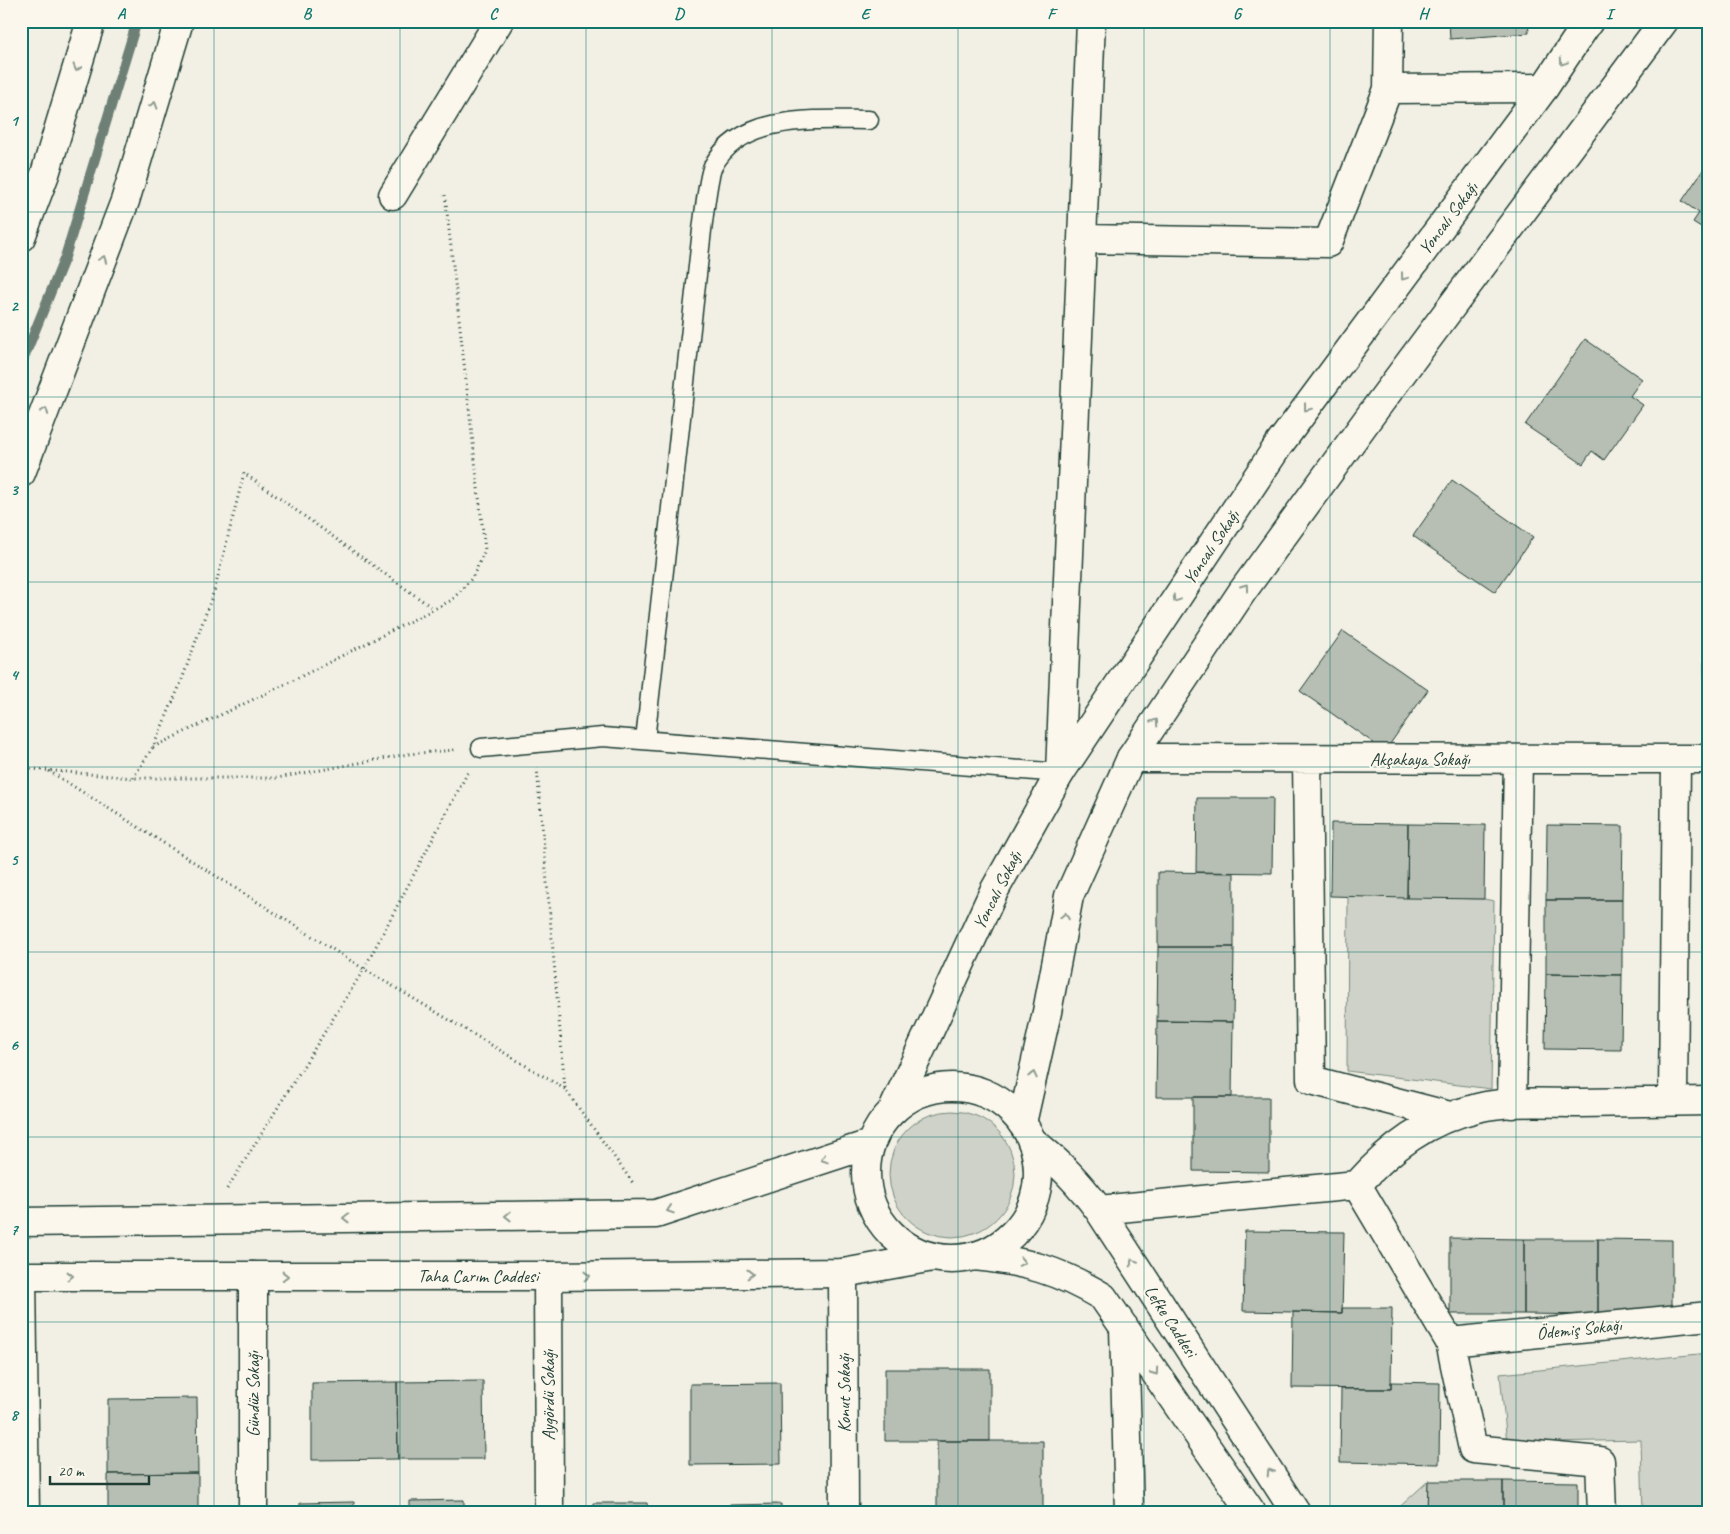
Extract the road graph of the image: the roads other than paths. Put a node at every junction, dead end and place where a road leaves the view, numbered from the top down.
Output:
1 (91, 21) edge
2 (179, 21) edge
3 (499, 21) edge
4 (1091, 21) edge
5 (1389, 21) edge
6 (1590, 21) edge
7 (1664, 21) edge
8 (1544, 88) junction
9 (1388, 89) junction
10 (869, 120) dead end
11 (393, 195) dead end
12 (21, 237) edge
13 (1082, 239) junction
14 (21, 472) edge
15 (645, 740) junction
16 (481, 748) road end
17 (1131, 758) junction
18 (1307, 759) junction
19 (1518, 759) junction
20 (1676, 759) junction
21 (1709, 759) edge
22 (1060, 772) junction
23 (1709, 1101) edge
24 (1673, 1102) junction
25 (1512, 1104) junction
26 (893, 1110) junction
27 (1450, 1116) junction
28 (1027, 1132) junction
29 (870, 1144) junction
30 (1357, 1185) junction
31 (1099, 1210) junction
32 (21, 1222) edge
33 (974, 1256) junction
34 (933, 1257) junction
35 (843, 1273) junction
36 (22, 1276) edge
37 (253, 1276) junction
38 (548, 1276) junction
39 (1709, 1316) edge
40 (1124, 1327) junction
41 (1450, 1342) junction
42 (25, 1513) edge
43 (253, 1513) edge
44 (549, 1513) edge
45 (844, 1513) edge
46 (1129, 1513) edge
47 (1252, 1513) edge
48 (1296, 1513) edge
49 (1602, 1513) edge

1 -> 12 street
14 -> 2 street
3 - 11 street
4 - 13 street
5 - 9 street
6 -> 8 street, Yoncalı Sokağı
17 -> 7 street
8 - 9 street
8 -> 22 street, Yoncalı Sokağı
9 - 13 street
10 - 15 lane
13 - 22 street
15 - 16 lane
15 - 22 lane
17 - 18 street, Akçakaya Sokağı
28 -> 17 street
18 - 19 street, Akçakaya Sokağı
18 - 27 street
19 - 20 street, Akçakaya Sokağı
19 - 25 street
20 - 21 street, Akçakaya Sokağı
20 - 24 street
22 - 26 street, Yoncalı Sokağı
23 - 24 street
24 - 25 street
25 - 27 street
26 - 28 street
26 - 29 street
27 - 30 street
28 - 31 street, Lefke Caddesi
28 - 33 street
29 -> 32 street
29 - 34 street
30 - 31 street
30 - 41 street
48 -> 31 street, Lefke Caddesi
33 - 34 street
33 -> 40 street
34 - 35 street, Taha Carım Caddesi
38 -> 35 street, Taha Carım Caddesi
35 - 45 street, Konut Sokağı
36 -> 37 street, Taha Carım Caddesi
36 - 42 street
37 -> 38 street, Taha Carım Caddesi
37 - 43 street, Gündüz Sokağı
38 - 44 street, Aygördü Sokağı
39 - 41 street, Ödemiş Sokağı
40 - 46 street
40 -> 47 street
41 - 49 street

